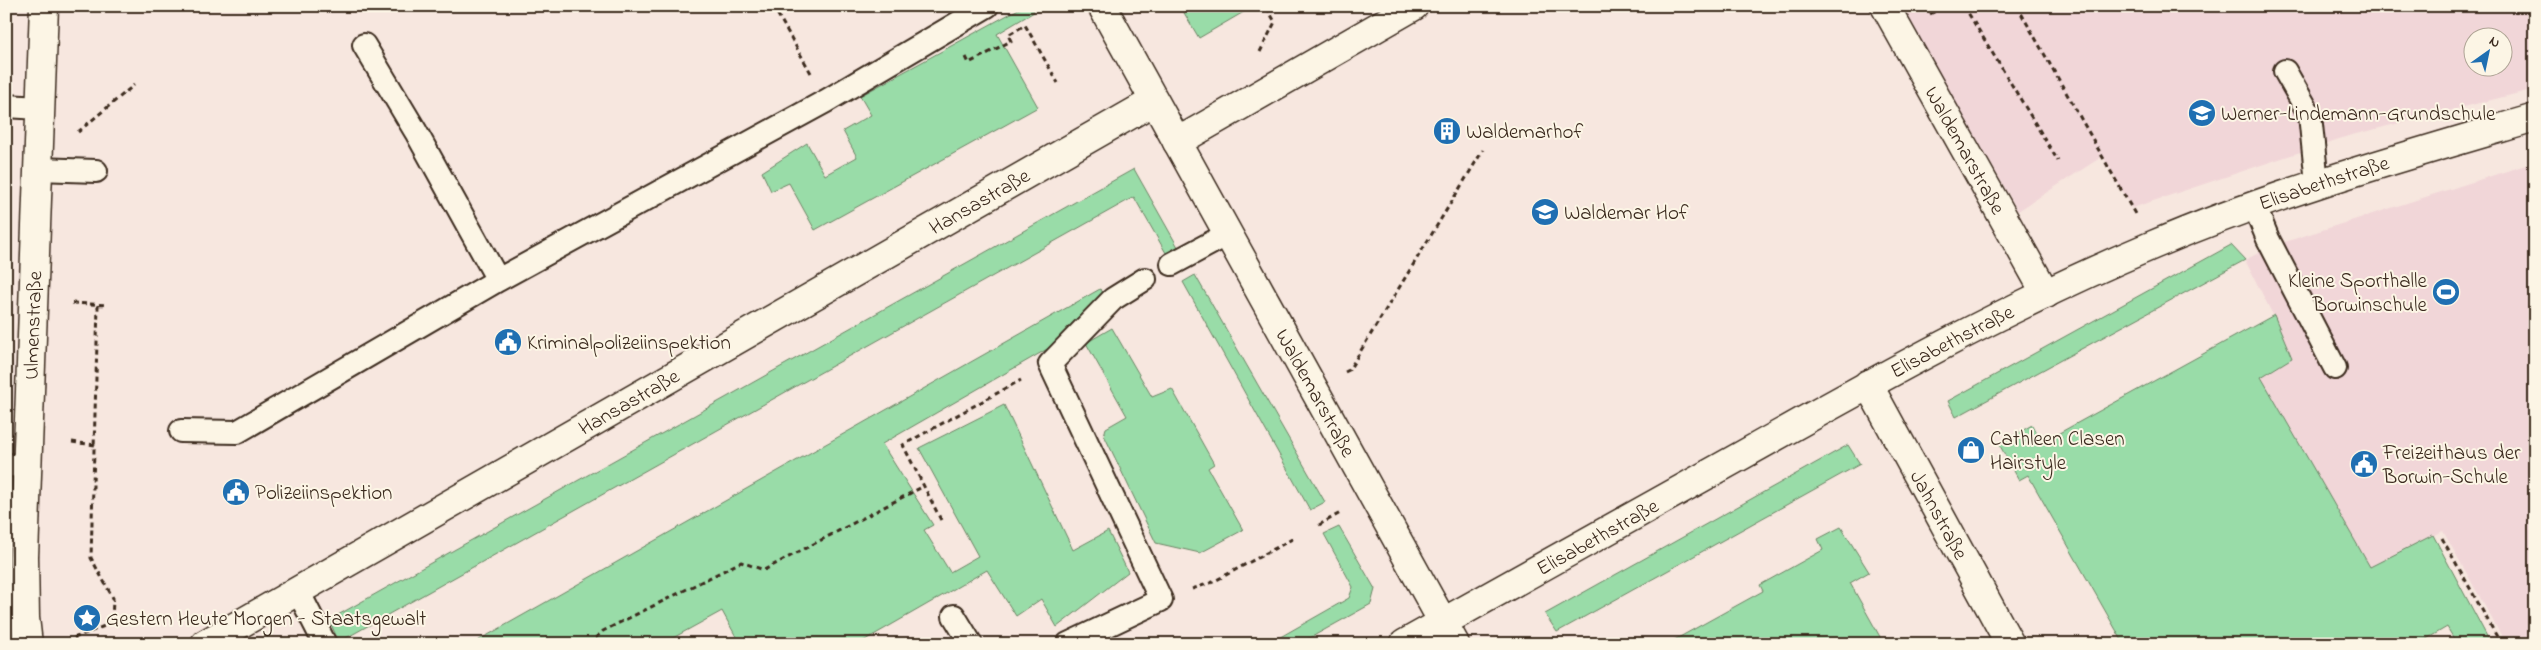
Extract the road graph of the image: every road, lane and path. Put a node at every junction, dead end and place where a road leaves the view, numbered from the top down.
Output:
1 (44, 6) edge
2 (773, 6) edge
3 (987, 6) edge
4 (1102, 6) edge
5 (1266, 6) edge
6 (1414, 6) edge
7 (1885, 6) edge
8 (1964, 6) edge
9 (2017, 6) edge
10 (950, 28) junction
11 (364, 45) dead end
12 (1259, 53) dead end
13 (2285, 71) dead end
14 (1058, 83) dead end
15 (134, 85) dead end
16 (1154, 100) junction
17 (826, 101) junction
18 (6, 106) edge
19 (40, 108) junction
20 (2535, 118) edge
21 (78, 132) dead end
22 (1177, 142) junction
23 (1483, 150) dead end
24 (2058, 161) dead end
25 (38, 169) junction
26 (96, 171) dead end
27 (2317, 183) junction
28 (2254, 205) junction
29 (1228, 234) junction
30 (2152, 245) junction
31 (1181, 259) dead end
32 (1145, 279) dead end
33 (498, 280) junction
34 (2046, 294) junction
35 (72, 303) dead end
36 (98, 305) junction
37 (107, 305) dead end
38 (1365, 343) dead end
39 (1050, 364) junction
40 (2335, 368) dead end
41 (1868, 384) junction
42 (181, 431) dead end
43 (72, 442) dead end
44 (95, 445) junction
45 (17, 466) edge
46 (924, 486) junction
47 (941, 520) dead end
48 (1294, 538) dead end
49 (2442, 538) dead end
50 (298, 591) junction
51 (1161, 600) junction
52 (954, 616) dead end
53 (1449, 633) edge
54 (74, 638) dead end
55 (28, 644) edge
56 (205, 644) edge
57 (325, 644) edge
58 (589, 644) edge
59 (971, 644) edge
60 (1068, 644) edge
61 (1404, 644) edge
62 (2010, 644) edge
63 (2501, 644) edge

1 - 19 street, Ulmenstraße
2 - 17 path
3 - 10 lane
4 - 16 street, Waldemarstraße
5 - 12 path
6 - 22 street
7 - 34 street, Waldemarstraße
8 - 24 path
9 - 30 path
10 - 14 path
10 - 17 lane
11 - 33 lane
13 - 27 lane
15 - 21 path
16 - 22 street, Waldemarstraße
16 - 50 street, Hansastraße
17 - 33 lane
18 - 19 lane
19 - 25 street, Ulmenstraße
20 - 27 street, Elisabethstraße
22 - 29 street, Waldemarstraße
23 - 38 path
25 - 26 lane
25 - 45 street, Ulmenstraße
27 - 28 street, Elisabethstraße
28 - 30 street, Elisabethstraße
28 - 40 lane
29 - 31 lane
29 - 53 street, Waldemarstraße
30 - 34 street, Elisabethstraße
32 - 39 lane
33 - 42 lane
34 - 41 street, Elisabethstraße
35 - 36 path
36 - 37 path
36 - 44 path
39 - 46 path
39 - 51 lane
41 - 53 street, Elisabethstraße
41 - 62 street, Jahnstraße
43 - 44 path
44 - 54 path
45 - 55 street, Ulmenstraße
46 - 47 path
46 - 58 path
48 - 51 path
49 - 63 path
50 - 56 street, Hansastraße
50 - 57 lane
51 - 60 lane
52 - 59 lane
53 - 61 street, Elisabethstraße

